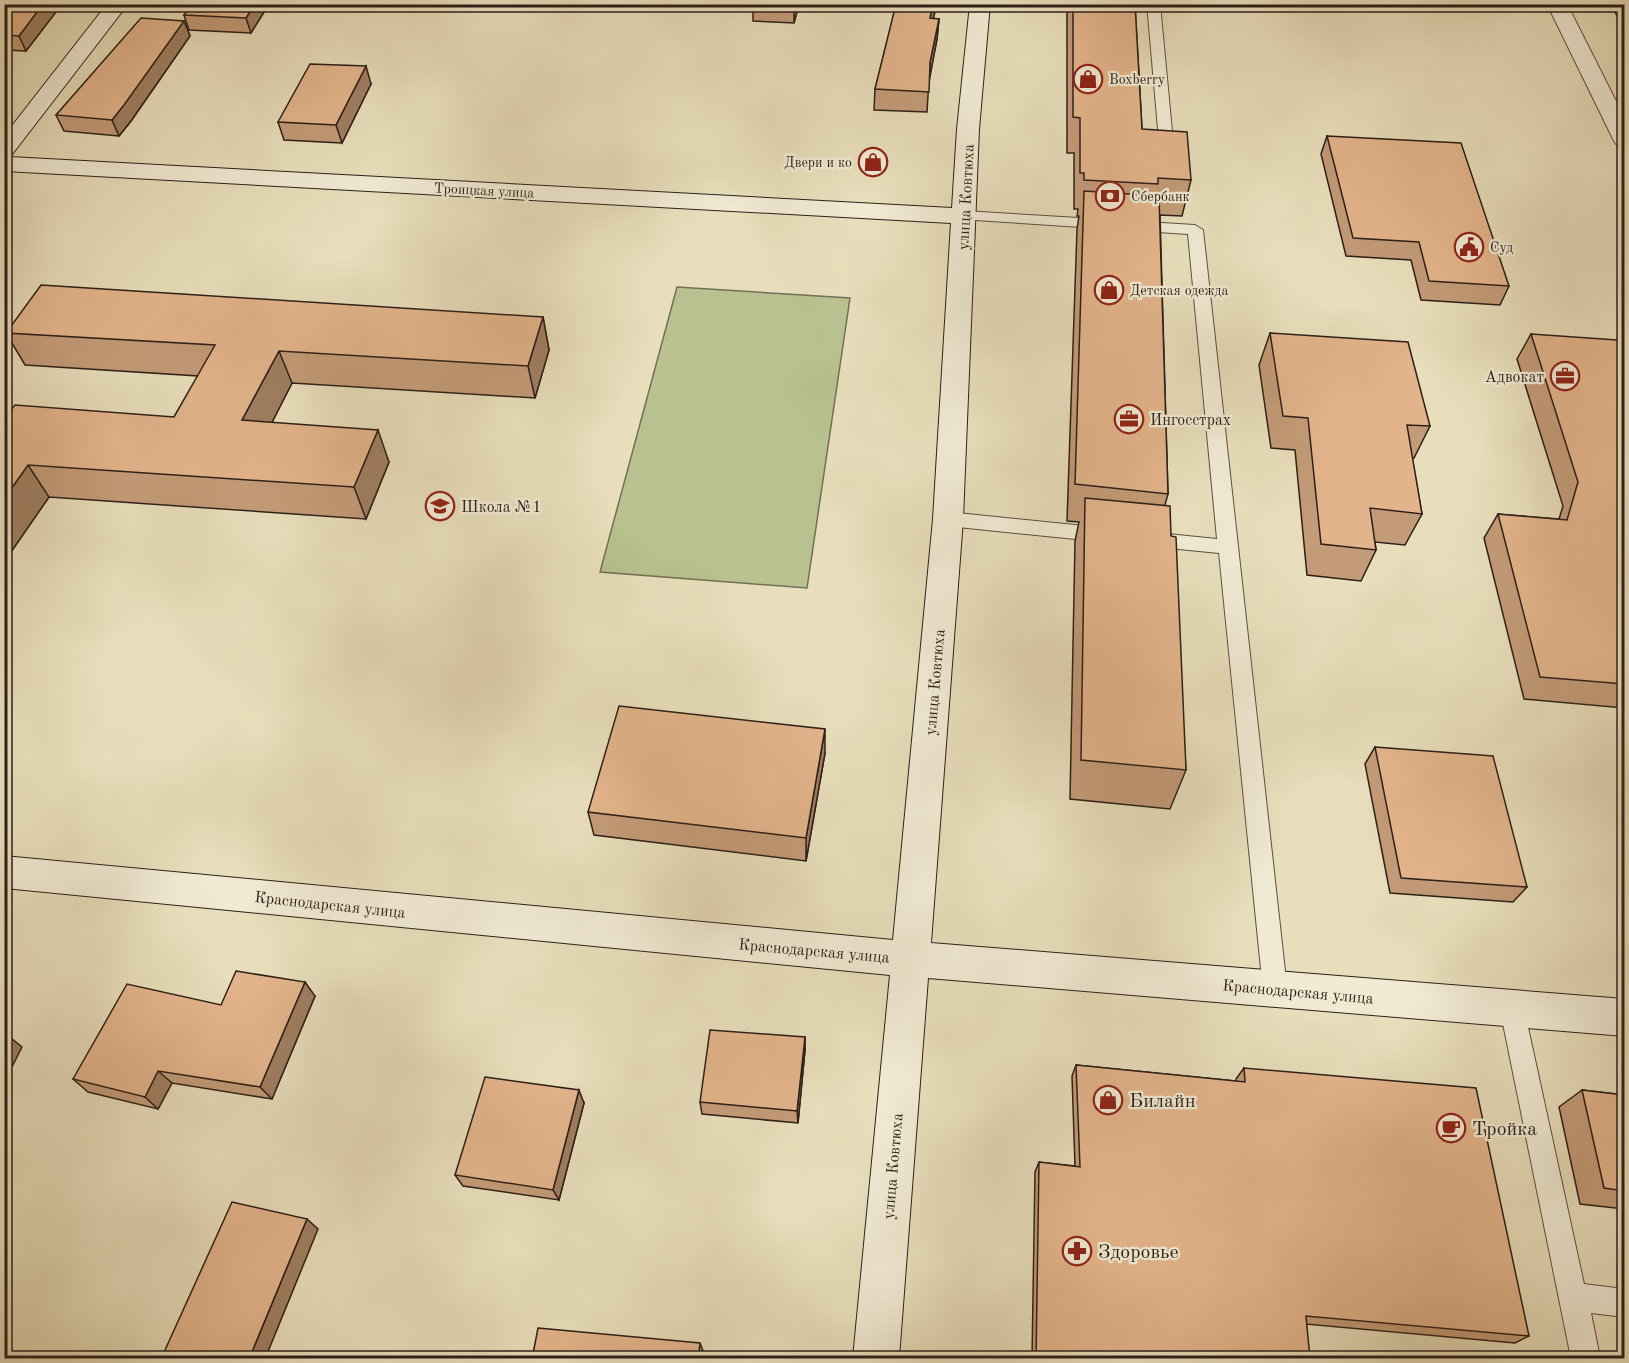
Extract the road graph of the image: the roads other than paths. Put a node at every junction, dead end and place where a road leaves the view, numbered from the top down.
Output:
1 (118, 4) edge
2 (981, 4) edge
3 (1153, 4) edge
4 (1557, 4) edge
5 (1624, 138) edge
6 (4, 152) edge
7 (1167, 152) edge
8 (4, 164) edge
9 (964, 216) junction
10 (948, 519) junction
11 (1228, 548) junction
12 (4, 872) edge
13 (911, 959) junction
14 (1275, 989) junction
15 (1512, 1009) junction
16 (1624, 1018) edge
17 (1573, 1297) junction
18 (1624, 1303) edge
19 (876, 1359) edge
20 (1586, 1359) edge

1 - 6 street
2 - 9 street, улица Ковтюха
3 - 7 lane
4 - 5 street
8 - 9 street, Троицкая улица
9 - 10 street, улица Ковтюха
9 - 11 lane
10 - 11 lane
10 - 13 street, улица Ковтюха
11 - 14 lane
12 - 13 street, Краснодарская улица
13 - 14 street, Краснодарская улица
13 - 19 street, улица Ковтюха
14 - 15 street, Краснодарская улица
15 - 16 street, Краснодарская улица
15 - 17 lane
17 - 18 lane
17 - 20 lane

